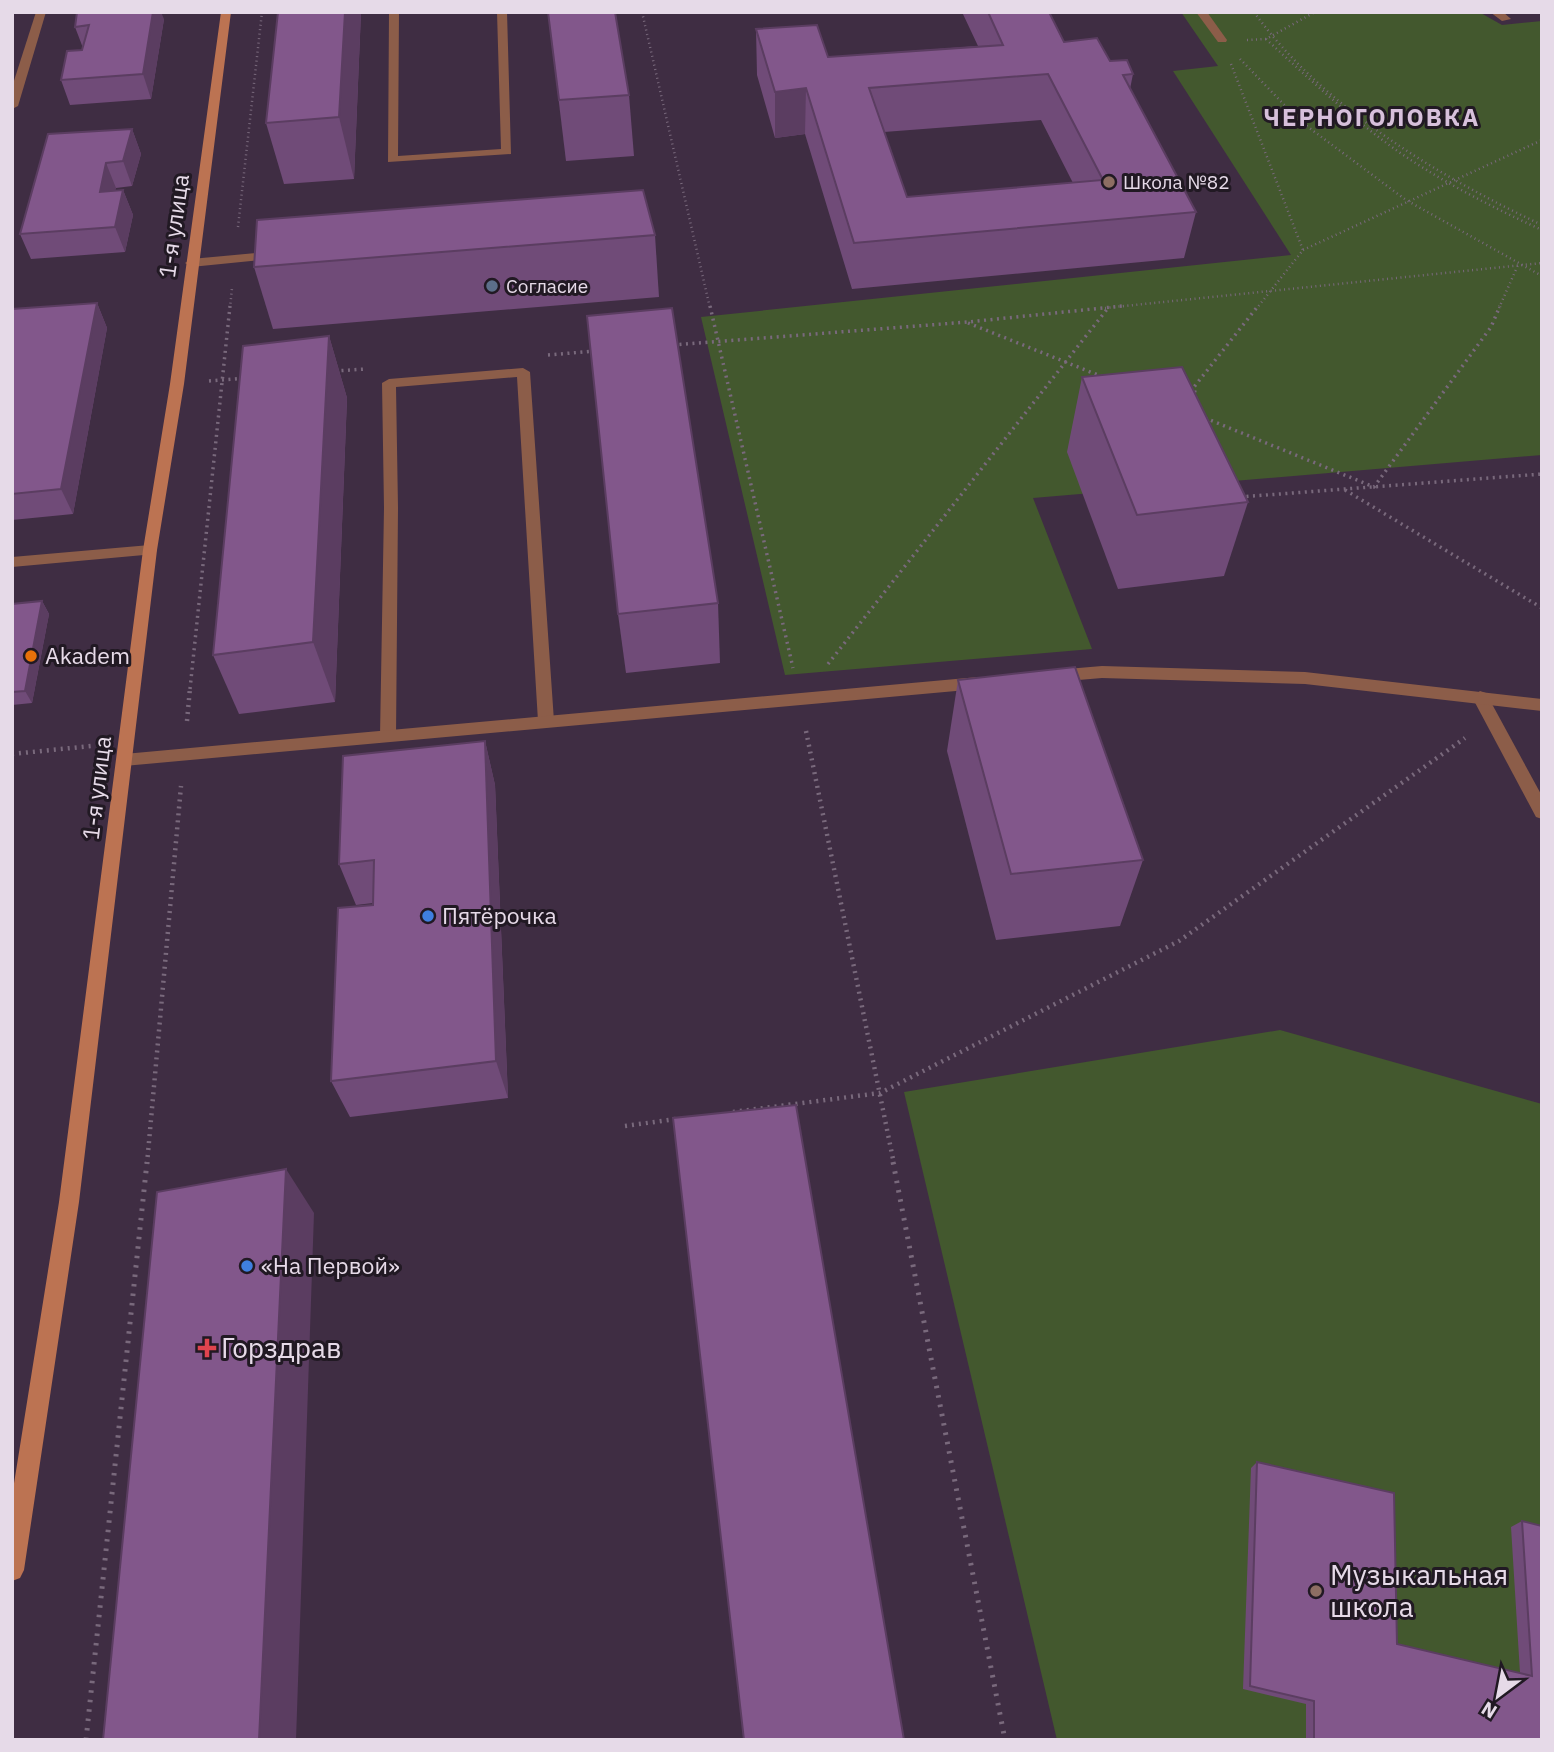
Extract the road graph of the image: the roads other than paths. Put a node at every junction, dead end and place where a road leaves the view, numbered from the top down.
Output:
1 (41, 12) edge
2 (226, 12) edge
3 (394, 12) edge
4 (502, 12) edge
5 (1201, 12) edge
6 (1495, 12) edge
7 (1506, 19) dead end
8 (1222, 40) road end
9 (12, 106) edge
10 (289, 254) edge
11 (191, 263) junction
12 (150, 550) junction
13 (12, 562) edge
14 (1042, 677) edge
15 (988, 682) edge
16 (1479, 697) junction
17 (1542, 705) edge
18 (546, 721) junction
19 (387, 736) junction
20 (124, 760) junction
21 (1542, 813) edge
22 (12, 1570) edge

1 - 9 street
2 - 11 street, 1-я улица
3 - 4 street
5 - 8 street
6 - 7 street
10 - 11 street
11 - 12 street, 1-я улица
12 - 13 street
12 - 20 street, 1-я улица
14 - 16 street
15 - 18 street
16 - 17 street
16 - 21 street
18 - 19 street
18 - 19 street
19 - 20 street
20 - 22 street, 1-я улица

